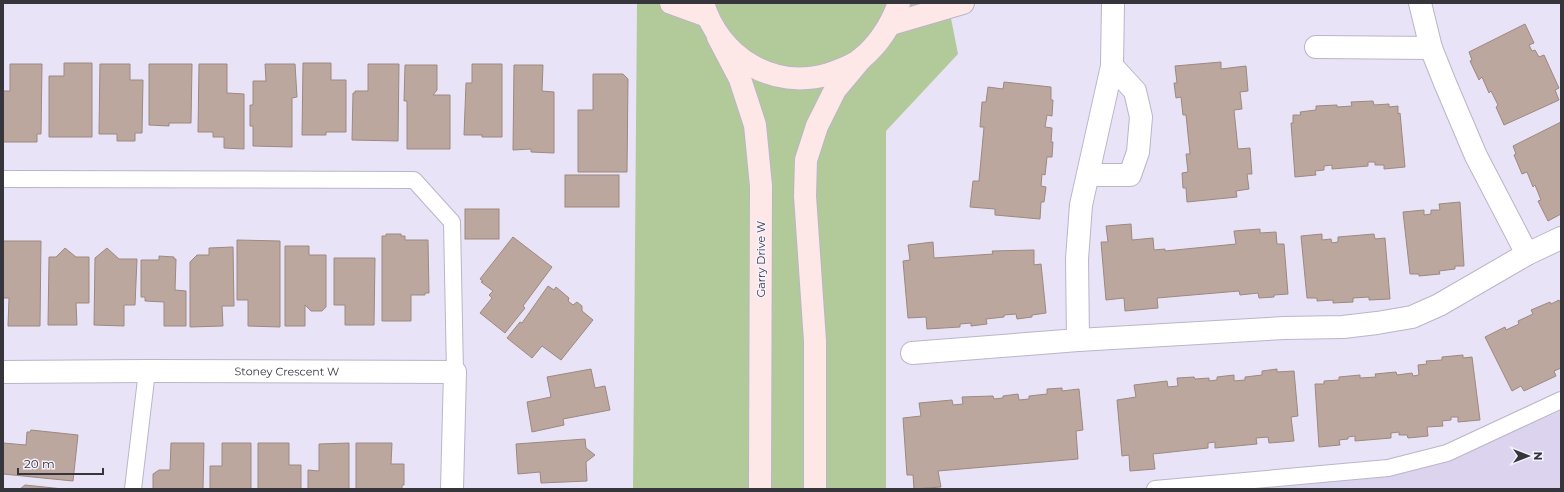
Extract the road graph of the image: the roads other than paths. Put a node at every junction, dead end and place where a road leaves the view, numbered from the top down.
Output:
1 (671, 3) edge
2 (899, 3) edge
3 (963, 3) edge
4 (1113, 3) edge
5 (1420, 3) edge
6 (705, 10) edge
7 (891, 24) junction
8 (718, 36) junction
9 (1316, 47) dead end
10 (1431, 48) junction
11 (861, 59) junction
12 (1112, 66) junction
13 (1088, 175) junction
14 (3, 179) edge
15 (1561, 238) edge
16 (1527, 254) junction
17 (1078, 340) junction
18 (912, 353) dead end
19 (147, 370) junction
20 (3, 372) edge
21 (455, 372) junction
22 (1561, 400) edge
23 (133, 489) edge
24 (452, 489) edge
25 (760, 489) edge
26 (815, 489) edge
27 (1154, 489) edge

1 - 6 main road
2 - 7 main road
3 - 7 main road
4 - 12 street
5 - 10 street
6 - 8 main road
7 - 11 main road
8 - 11 main road
8 - 25 main road, Garry Drive W
9 - 10 street
10 - 16 street
11 - 26 main road
12 - 13 street
12 - 13 street
13 - 17 street
14 - 21 lane
15 - 16 street
16 - 17 street
17 - 18 street
19 - 20 street, Stoney Crescent W
19 - 21 street, Stoney Crescent W
19 - 23 lane
21 - 24 street
22 - 27 lane

